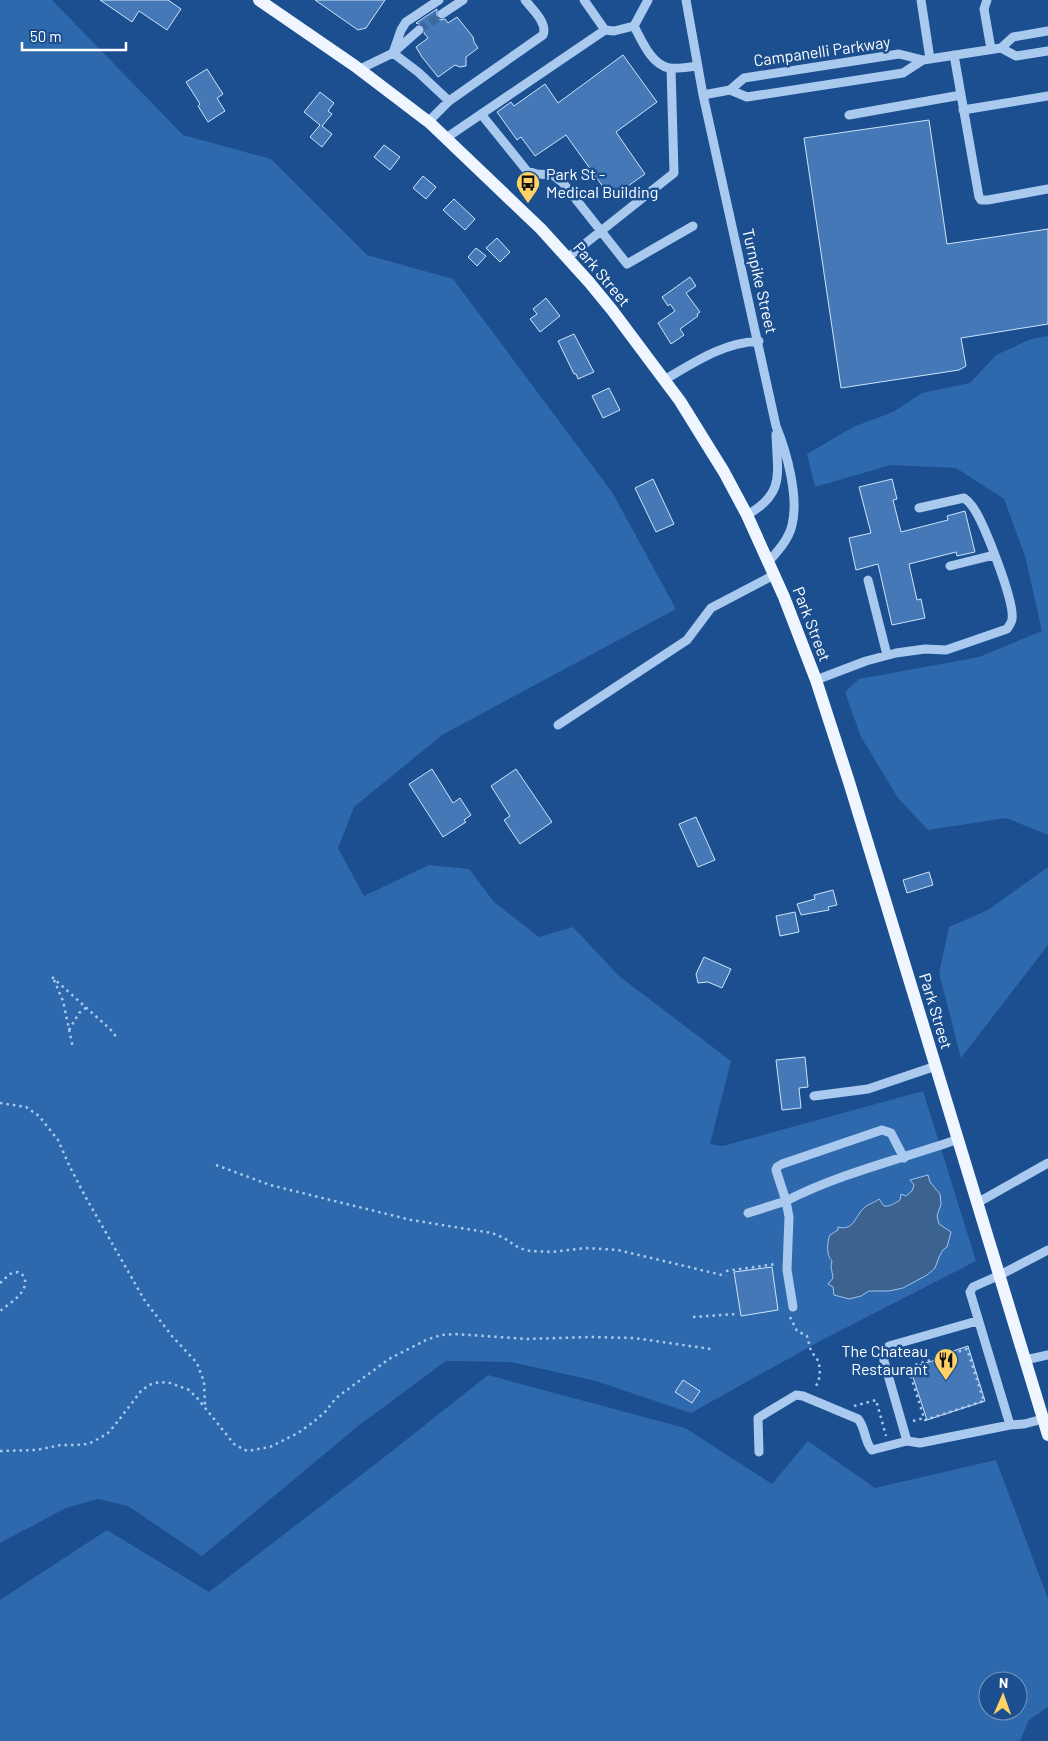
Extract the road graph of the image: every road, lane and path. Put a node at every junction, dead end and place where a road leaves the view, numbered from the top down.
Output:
1 (439, 0) edge
2 (463, 0) edge
3 (525, 0) edge
4 (584, 0) edge
5 (648, 0) edge
6 (686, 0) edge
7 (921, 0) edge
8 (987, 0) edge
9 (267, 2) edge
10 (442, 14) tunnel mouth
11 (634, 26) junction
12 (419, 30) tunnel mouth
13 (605, 30) junction
14 (1048, 31) edge
15 (1001, 48) junction
16 (991, 49) junction
17 (1048, 51) edge
18 (393, 53) junction
19 (954, 55) junction
20 (926, 59) junction
21 (697, 66) junction
22 (671, 68) junction
23 (360, 69) junction
24 (730, 90) junction
25 (702, 95) junction
26 (961, 95) junction
27 (1048, 96) edge
28 (448, 101) junction
29 (963, 110) junction
30 (481, 114) junction
31 (849, 115) dead end
32 (428, 122) junction
33 (446, 138) junction
34 (1048, 189) edge
35 (694, 226) dead end
36 (601, 232) junction
37 (567, 258) junction
38 (758, 341) junction
39 (664, 380) junction
40 (776, 426) junction
41 (919, 508) dead end
42 (747, 515) junction
43 (994, 555) junction
44 (769, 561) junction
45 (950, 566) dead end
46 (774, 575) junction
47 (868, 580) dead end
48 (887, 655) junction
49 (816, 680) junction
50 (558, 725) dead end
51 (86, 1008) junction
52 (69, 1030) junction
53 (118, 1038) dead end
54 (73, 1048) dead end
55 (936, 1066) junction
56 (814, 1096) dead end
57 (0, 1103) edge
58 (959, 1139) junction
59 (904, 1158) junction
60 (1048, 1163) edge
61 (216, 1165) dead end
62 (786, 1201) junction
63 (977, 1203) junction
64 (748, 1213) dead end
65 (1048, 1250) edge
66 (779, 1263) dead end
67 (726, 1271) dead end
68 (1000, 1275) junction
69 (726, 1276) dead end
70 (0, 1283) edge
71 (791, 1310) joint
72 (0, 1311) edge
73 (737, 1314) dead end
74 (694, 1317) dead end
75 (977, 1321) junction
76 (712, 1349) dead end
77 (1048, 1355) edge
78 (1025, 1360) junction
79 (812, 1394) dead end
80 (205, 1408) junction
81 (853, 1410) dead end
82 (924, 1418) junction
83 (1043, 1419) junction
84 (1010, 1425) junction
85 (1048, 1435) edge
86 (906, 1438) junction
87 (0, 1451) edge
88 (758, 1452) dead end

1 - 18 street
2 - 10 street
3 - 28 street
4 - 13 street
5 - 11 street
6 - 21 street, Turnpike Street
7 - 20 street
8 - 16 street
9 - 23 main road, Park Street
11 - 13 street
11 - 22 street
12 - 18 street
13 - 30 street
14 - 15 street, Campanelli Parkway
15 - 16 street, Campanelli Parkway
15 - 17 street, Campanelli Parkway
16 - 19 street, Campanelli Parkway
18 - 23 street
18 - 28 street
19 - 20 street, Campanelli Parkway
19 - 26 street
20 - 24 street, Campanelli Parkway
20 - 24 street, Campanelli Parkway
21 - 22 street
21 - 25 street, Turnpike Street
22 - 36 street
23 - 32 main road, Park Street
24 - 25 street, Campanelli Parkway
25 - 38 street, Turnpike Street
26 - 29 street
26 - 31 street
27 - 29 street
28 - 32 street
29 - 34 street
30 - 33 street
30 - 36 street
32 - 33 main road, Park Street
33 - 37 main road, Park Street
35 - 36 street
36 - 37 street
37 - 39 main road, Park Street
38 - 39 street
38 - 40 street, Turnpike Street
39 - 42 main road, Park Street
40 - 42 street
40 - 44 street, Turnpike Street
41 - 43 street
42 - 44 main road, Park Street
43 - 45 street
43 - 48 street
44 - 46 main road, Park Street
46 - 49 main road, Park Street
46 - 50 street
47 - 48 street
48 - 49 street
49 - 55 main road, Park Street
51 - 52 path
51 - 52 path
51 - 53 path
52 - 54 path
55 - 56 street
55 - 58 main road, Park Street
57 - 80 path
58 - 59 street
58 - 63 main road, Park Street
59 - 62 street
59 - 62 street
60 - 63 street
61 - 69 path
62 - 64 street
62 - 71 street
63 - 68 main road, Park Street
65 - 68 street
66 - 67 path
68 - 75 street
68 - 78 main road, Park Street
70 - 72 path
71 - 79 path
73 - 74 path
75 - 84 street
75 - 86 street
76 - 80 path
77 - 78 street
78 - 83 main road, Park Street
80 - 87 path
81 - 86 path
82 - 82 path
82 - 86 path
83 - 84 street
83 - 85 main road, Park Street
84 - 86 street
86 - 88 street

